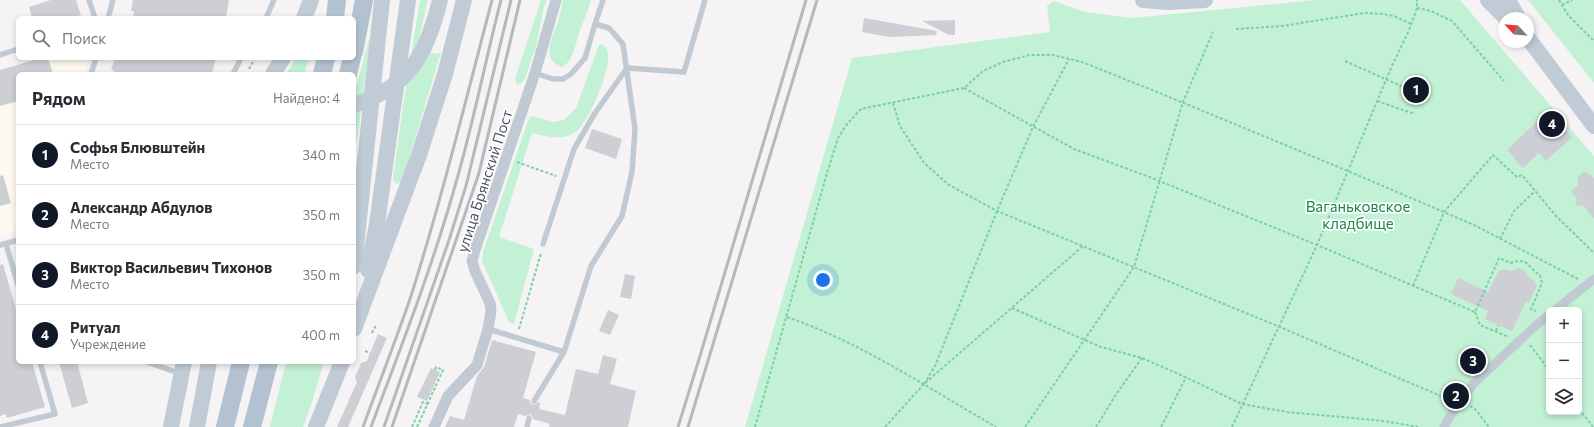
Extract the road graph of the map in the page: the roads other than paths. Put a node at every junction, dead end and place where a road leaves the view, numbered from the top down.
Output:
1 (89, 0) edge
2 (113, 0) edge
3 (274, 0) edge
4 (311, 0) edge
5 (338, 0) edge
6 (364, 0) edge
7 (382, 0) edge
8 (408, 0) edge
9 (440, 0) edge
10 (464, 0) edge
11 (556, 0) edge
12 (602, 0) edge
13 (705, 0) edge
14 (1143, 0) edge
15 (1205, 0) edge
16 (1488, 0) edge
17 (1500, 0) edge
18 (1508, 0) edge
19 (1500, 12) edge
20 (1509, 12) edge
21 (1515, 12) edge
22 (94, 16) edge
23 (109, 16) edge
24 (267, 16) edge
25 (305, 16) edge
26 (335, 16) edge
27 (595, 24) junction
28 (356, 42) edge
29 (1534, 47) edge
30 (16, 50) edge
31 (0, 55) edge
32 (95, 60) edge
33 (240, 60) edge
34 (282, 60) edge
35 (326, 60) edge
36 (352, 60) edge
37 (627, 68) junction
38 (92, 72) edge
39 (234, 72) edge
40 (274, 72) edge
41 (322, 72) edge
42 (348, 72) edge
43 (535, 73) junction
44 (356, 104) edge
45 (1594, 126) edge
46 (16, 241) edge
47 (3, 244) edge
48 (543, 244) road end
49 (356, 247) edge
50 (16, 280) edge
51 (1591, 282) edge
52 (1560, 307) edge
53 (356, 318) edge
54 (1546, 318) edge
55 (356, 324) edge
56 (488, 330) junction
57 (564, 352) junction
58 (41, 364) edge
59 (159, 364) edge
60 (209, 364) edge
61 (240, 364) edge
62 (268, 364) edge
63 (340, 364) edge
64 (183, 368) edge
65 (534, 401) dead end
66 (529, 418) dead end
67 (0, 427) edge
68 (171, 427) edge
69 (197, 427) edge
70 (224, 427) edge
71 (252, 427) edge
72 (316, 427) edge
73 (434, 427) edge
74 (527, 427) edge
75 (1444, 427) edge

1 - 22 lane
2 - 23 lane
3 - 24 lane
4 - 25 main road
5 - 26 main road
6 - 28 main road
7 - 49 main road
8 - 53 main road
9 - 44 main road, bridge
10 - 55 main road
11 - 43 street, улица Брянский Пост
12 - 27 lane
13 - 37 lane
14 - 15 main road
16 - 19 main road
17 - 20 main road
18 - 21 main road
27 - 37 lane
27 - 43 lane
29 - 45 main road
30 - 31 lane
32 - 38 lane
33 - 39 lane
34 - 40 main road
35 - 41 main road
36 - 42 main road
37 - 48 lane
37 - 57 lane
43 - 56 street, улица Брянский Пост
46 - 47 lane
47 - 50 lane
51 - 52 street
54 - 75 street
56 - 57 lane
56 - 73 street, улица Брянский Пост
57 - 65 lane
58 - 67 lane
59 - 64 lane
60 - 69 main road
61 - 70 main road
62 - 71 main road, bridge
63 - 72 main road
64 - 68 main road
66 - 74 lane

